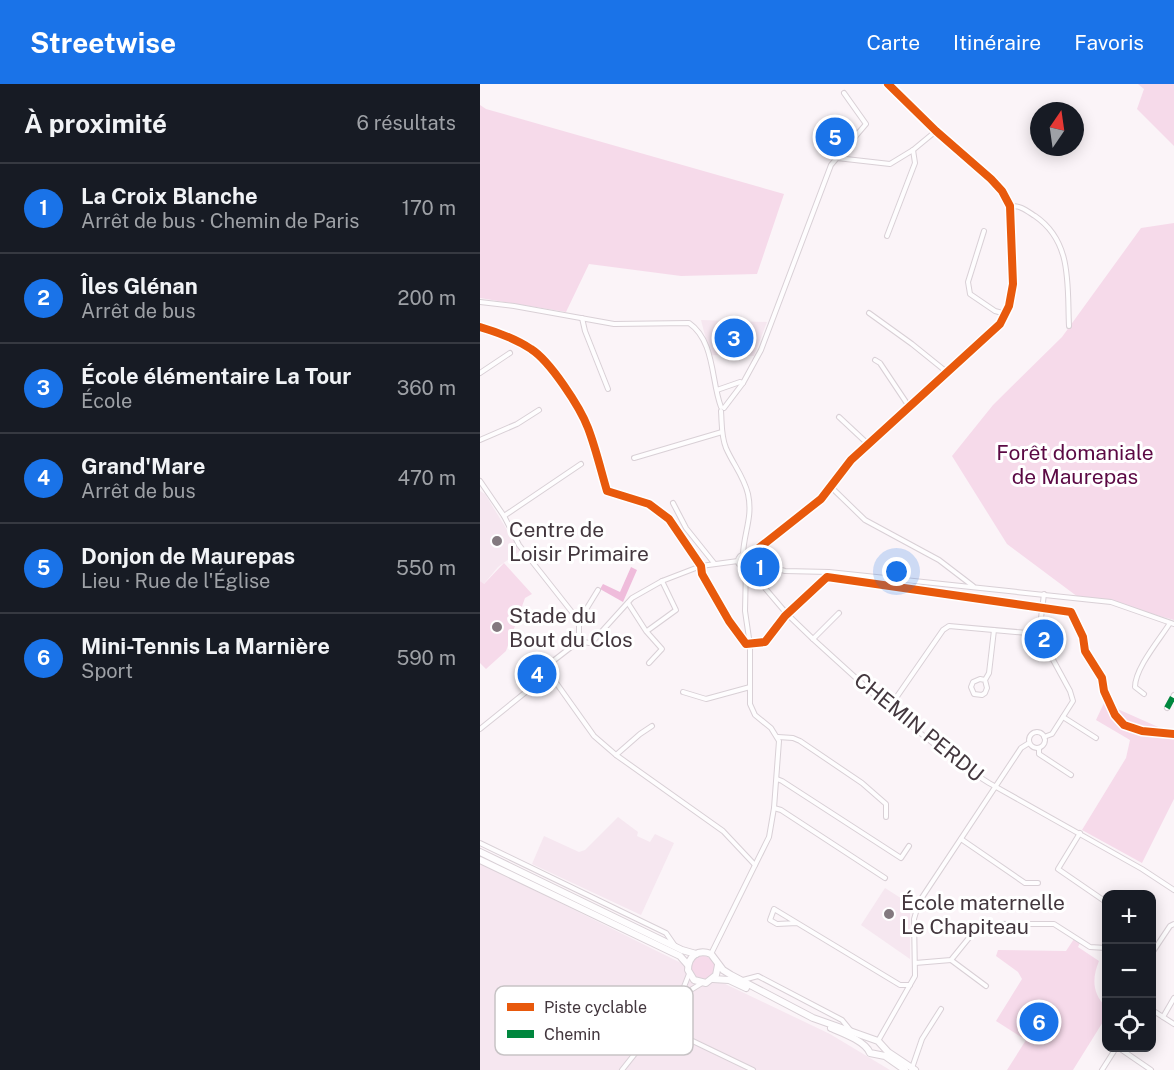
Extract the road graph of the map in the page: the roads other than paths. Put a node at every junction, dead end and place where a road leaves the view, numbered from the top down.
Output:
1 (888, 84) edge
2 (844, 93) dead end
3 (936, 131) junction
4 (913, 150) junction
5 (837, 158) junction
6 (1010, 206) junction
7 (984, 231) dead end
8 (887, 236) dead end
9 (480, 302) edge
10 (869, 313) dead end
11 (1006, 314) junction
12 (582, 318) junction
13 (1069, 326) dead end
14 (510, 353) dead end
15 (875, 360) dead end
16 (480, 373) edge
17 (948, 373) junction
18 (743, 383) junction
19 (608, 389) dead end
20 (717, 390) junction
21 (910, 408) junction
22 (722, 409) junction
23 (539, 410) dead end
24 (839, 417) dead end
25 (722, 432) junction
26 (480, 440) edge
27 (868, 445) junction
28 (634, 458) dead end
29 (581, 464) dead end
30 (480, 481) edge
31 (832, 488) junction
32 (673, 503) dead end
33 (504, 516) junction
34 (743, 554) junction
35 (750, 555) junction
36 (738, 561) junction
37 (752, 562) junction
38 (715, 563) junction
39 (746, 568) junction
40 (745, 577) junction
41 (662, 581) junction
42 (974, 587) junction
43 (598, 590) dead end
44 (1044, 594) junction
45 (628, 603) junction
46 (839, 613) dead end
47 (579, 621) junction
48 (1172, 623) edge
49 (994, 630) junction
50 (646, 631) junction
51 (1040, 634) junction
52 (813, 639) junction
53 (579, 641) junction
54 (649, 663) dead end
55 (542, 679) junction
56 (985, 680) junction
57 (750, 687) junction
58 (683, 692) dead end
59 (1144, 694) dead end
60 (1174, 695) edge
61 (889, 708) junction
62 (1167, 708) dead end
63 (1063, 717) junction
64 (652, 726) dead end
65 (480, 729) edge
66 (778, 737) junction
67 (1044, 737) junction
68 (1096, 738) dead end
69 (1029, 743) junction
70 (1039, 748) junction
71 (615, 755) junction
72 (1071, 775) dead end
73 (777, 779) junction
74 (996, 787) junction
75 (774, 808) junction
76 (886, 817) dead end
77 (1080, 833) junction
78 (961, 839) junction
79 (480, 843) edge
80 (909, 846) dead end
81 (480, 852) edge
82 (480, 860) edge
83 (755, 865) junction
84 (885, 878) dead end
85 (1038, 883) dead end
86 (1174, 890) edge
87 (1102, 899) edge
88 (797, 922) junction
89 (1174, 924) edge
90 (675, 946) junction
91 (1156, 947) edge
92 (1102, 948) edge
93 (696, 954) junction
94 (711, 954) junction
95 (951, 960) junction
96 (915, 963) junction
97 (688, 965) junction
98 (718, 965) junction
99 (689, 974) junction
100 (713, 979) junction
101 (742, 981) junction
102 (702, 983) junction
103 (910, 985) junction
104 (684, 986) edge
105 (986, 987) dead end
106 (693, 989) edge
107 (1174, 998) edge
108 (940, 1010) dead end
109 (1156, 1013) edge
110 (1163, 1017) junction
111 (1174, 1024) edge
112 (851, 1031) junction
113 (693, 1041) edge
114 (878, 1043) junction
115 (868, 1048) junction
116 (1114, 1052) edge
117 (1124, 1052) edge
118 (878, 1054) junction
119 (633, 1055) edge
120 (623, 1068) edge
121 (910, 1069) edge
122 (617, 1070) edge
123 (753, 1070) edge
124 (1102, 1070) edge
125 (1149, 1070) edge

1 - 3 street
2 - 5 street
3 - 4 street
3 - 6 street
4 - 5 street
4 - 8 street
5 - 18 street
6 - 11 street
6 - 13 street
7 - 11 street
9 - 12 street
10 - 17 street
11 - 17 street
12 - 19 street
12 - 20 street
14 - 16 street
15 - 21 street
17 - 21 street
18 - 20 street
18 - 22 street
20 - 22 street
21 - 27 street
22 - 25 street
23 - 26 street
24 - 27 street
25 - 28 street
25 - 34 street
27 - 31 street
29 - 33 street
30 - 33 street
31 - 35 street
31 - 42 street
32 - 38 street
33 - 47 street
34 - 35 street
34 - 36 street
35 - 37 street
36 - 38 street
36 - 39 street
37 - 39 street
37 - 42 street
38 - 41 street
39 - 40 street
40 - 52 street, CHEMIN PERDU
40 - 57 street
41 - 45 street
41 - 50 street
42 - 44 street
43 - 47 street
44 - 48 street
44 - 51 street
45 - 50 street
45 - 53 street
46 - 52 street
47 - 53 street
48 - 59 street
49 - 51 street
49 - 56 street
49 - 61 street
50 - 54 street
51 - 63 street
52 - 61 street, CHEMIN PERDU
53 - 55 street
55 - 65 street
55 - 71 street
56 - 56 street
57 - 58 street
57 - 66 street
60 - 62 street
61 - 74 street, CHEMIN PERDU
63 - 67 street
63 - 68 street
64 - 71 street
66 - 73 street
66 - 76 street
67 - 69 street
67 - 70 street
69 - 70 street
69 - 74 street
70 - 72 street
71 - 83 street
73 - 75 street
73 - 80 street
74 - 77 street, CHEMIN PERDU
74 - 78 street
75 - 83 street
75 - 84 street
77 - 86 street, CHEMIN PERDU
77 - 87 street
78 - 85 street
78 - 96 street
79 - 90 street
81 - 90 street
82 - 97 street
83 - 94 street
88 - 88 street
88 - 103 street
89 - 91 street
90 - 93 street
92 - 95 street
93 - 94 street
93 - 97 street
94 - 98 street
95 - 96 street
95 - 105 street
96 - 103 street
97 - 99 street
98 - 100 street
98 - 101 street
99 - 102 street
99 - 104 street
100 - 102 street
100 - 115 street
101 - 112 street
101 - 112 street
102 - 106 street
103 - 114 street
107 - 110 street
108 - 121 street
109 - 110 street
110 - 111 street
112 - 114 street
113 - 123 street
114 - 115 street
114 - 118 street
114 - 121 street
115 - 118 street
116 - 124 street
117 - 125 street
118 - 121 street
119 - 120 street
120 - 122 street

